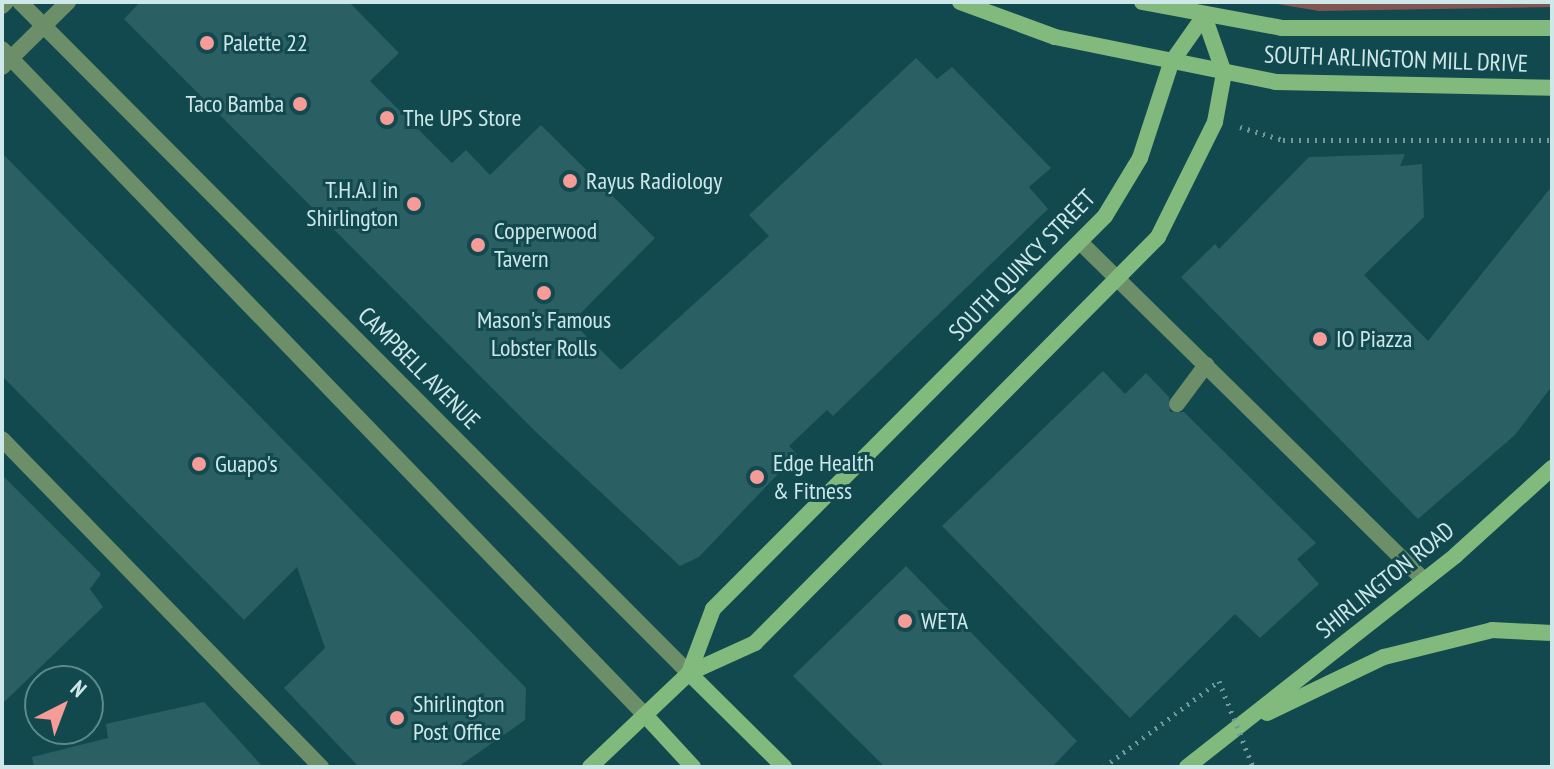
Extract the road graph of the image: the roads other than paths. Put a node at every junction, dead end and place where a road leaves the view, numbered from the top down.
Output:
1 (20, 2) edge
2 (68, 2) edge
3 (960, 2) edge
4 (1142, 2) edge
5 (1204, 16) junction
6 (44, 25) junction
7 (1552, 28) edge
8 (5, 58) edge
9 (1171, 63) junction
10 (1224, 73) junction
11 (1552, 88) edge
12 (1082, 244) junction
13 (1120, 281) junction
14 (1206, 365) junction
15 (1177, 404) dead end
16 (2, 439) edge
17 (1552, 468) edge
18 (1424, 580) junction
19 (1552, 633) edge
20 (689, 673) junction
21 (645, 715) junction
22 (1243, 724) junction
23 (321, 767) edge
24 (590, 767) edge
25 (693, 767) edge
26 (784, 767) edge
27 (1187, 767) edge

1 - 6 street, CAMPBELL AVENUE
2 - 6 street
3 - 9 street, SOUTH ARLINGTON MILL DRIVE
4 - 5 street, SOUTH ARLINGTON MILL DRIVE
5 - 7 street, SOUTH ARLINGTON MILL DRIVE
5 - 9 street, SOUTH QUINCY STREET
5 - 10 street
6 - 8 street
6 - 20 street, CAMPBELL AVENUE
8 - 21 street
9 - 10 street, SOUTH ARLINGTON MILL DRIVE
9 - 12 street, SOUTH QUINCY STREET
10 - 11 street, SOUTH ARLINGTON MILL DRIVE
10 - 13 street, SOUTH QUINCY STREET
12 - 13 street
12 - 20 street, SOUTH QUINCY STREET
13 - 14 street
13 - 20 street, SOUTH QUINCY STREET
14 - 15 street
14 - 18 street
16 - 23 street
17 - 18 street, SHIRLINGTON ROAD
18 - 22 street, SHIRLINGTON ROAD
19 - 22 street, SHIRLINGTON ROAD
20 - 21 street, SOUTH QUINCY STREET
20 - 26 street, CAMPBELL AVENUE
21 - 24 street, SOUTH QUINCY STREET
21 - 25 street
22 - 27 street, SHIRLINGTON ROAD

